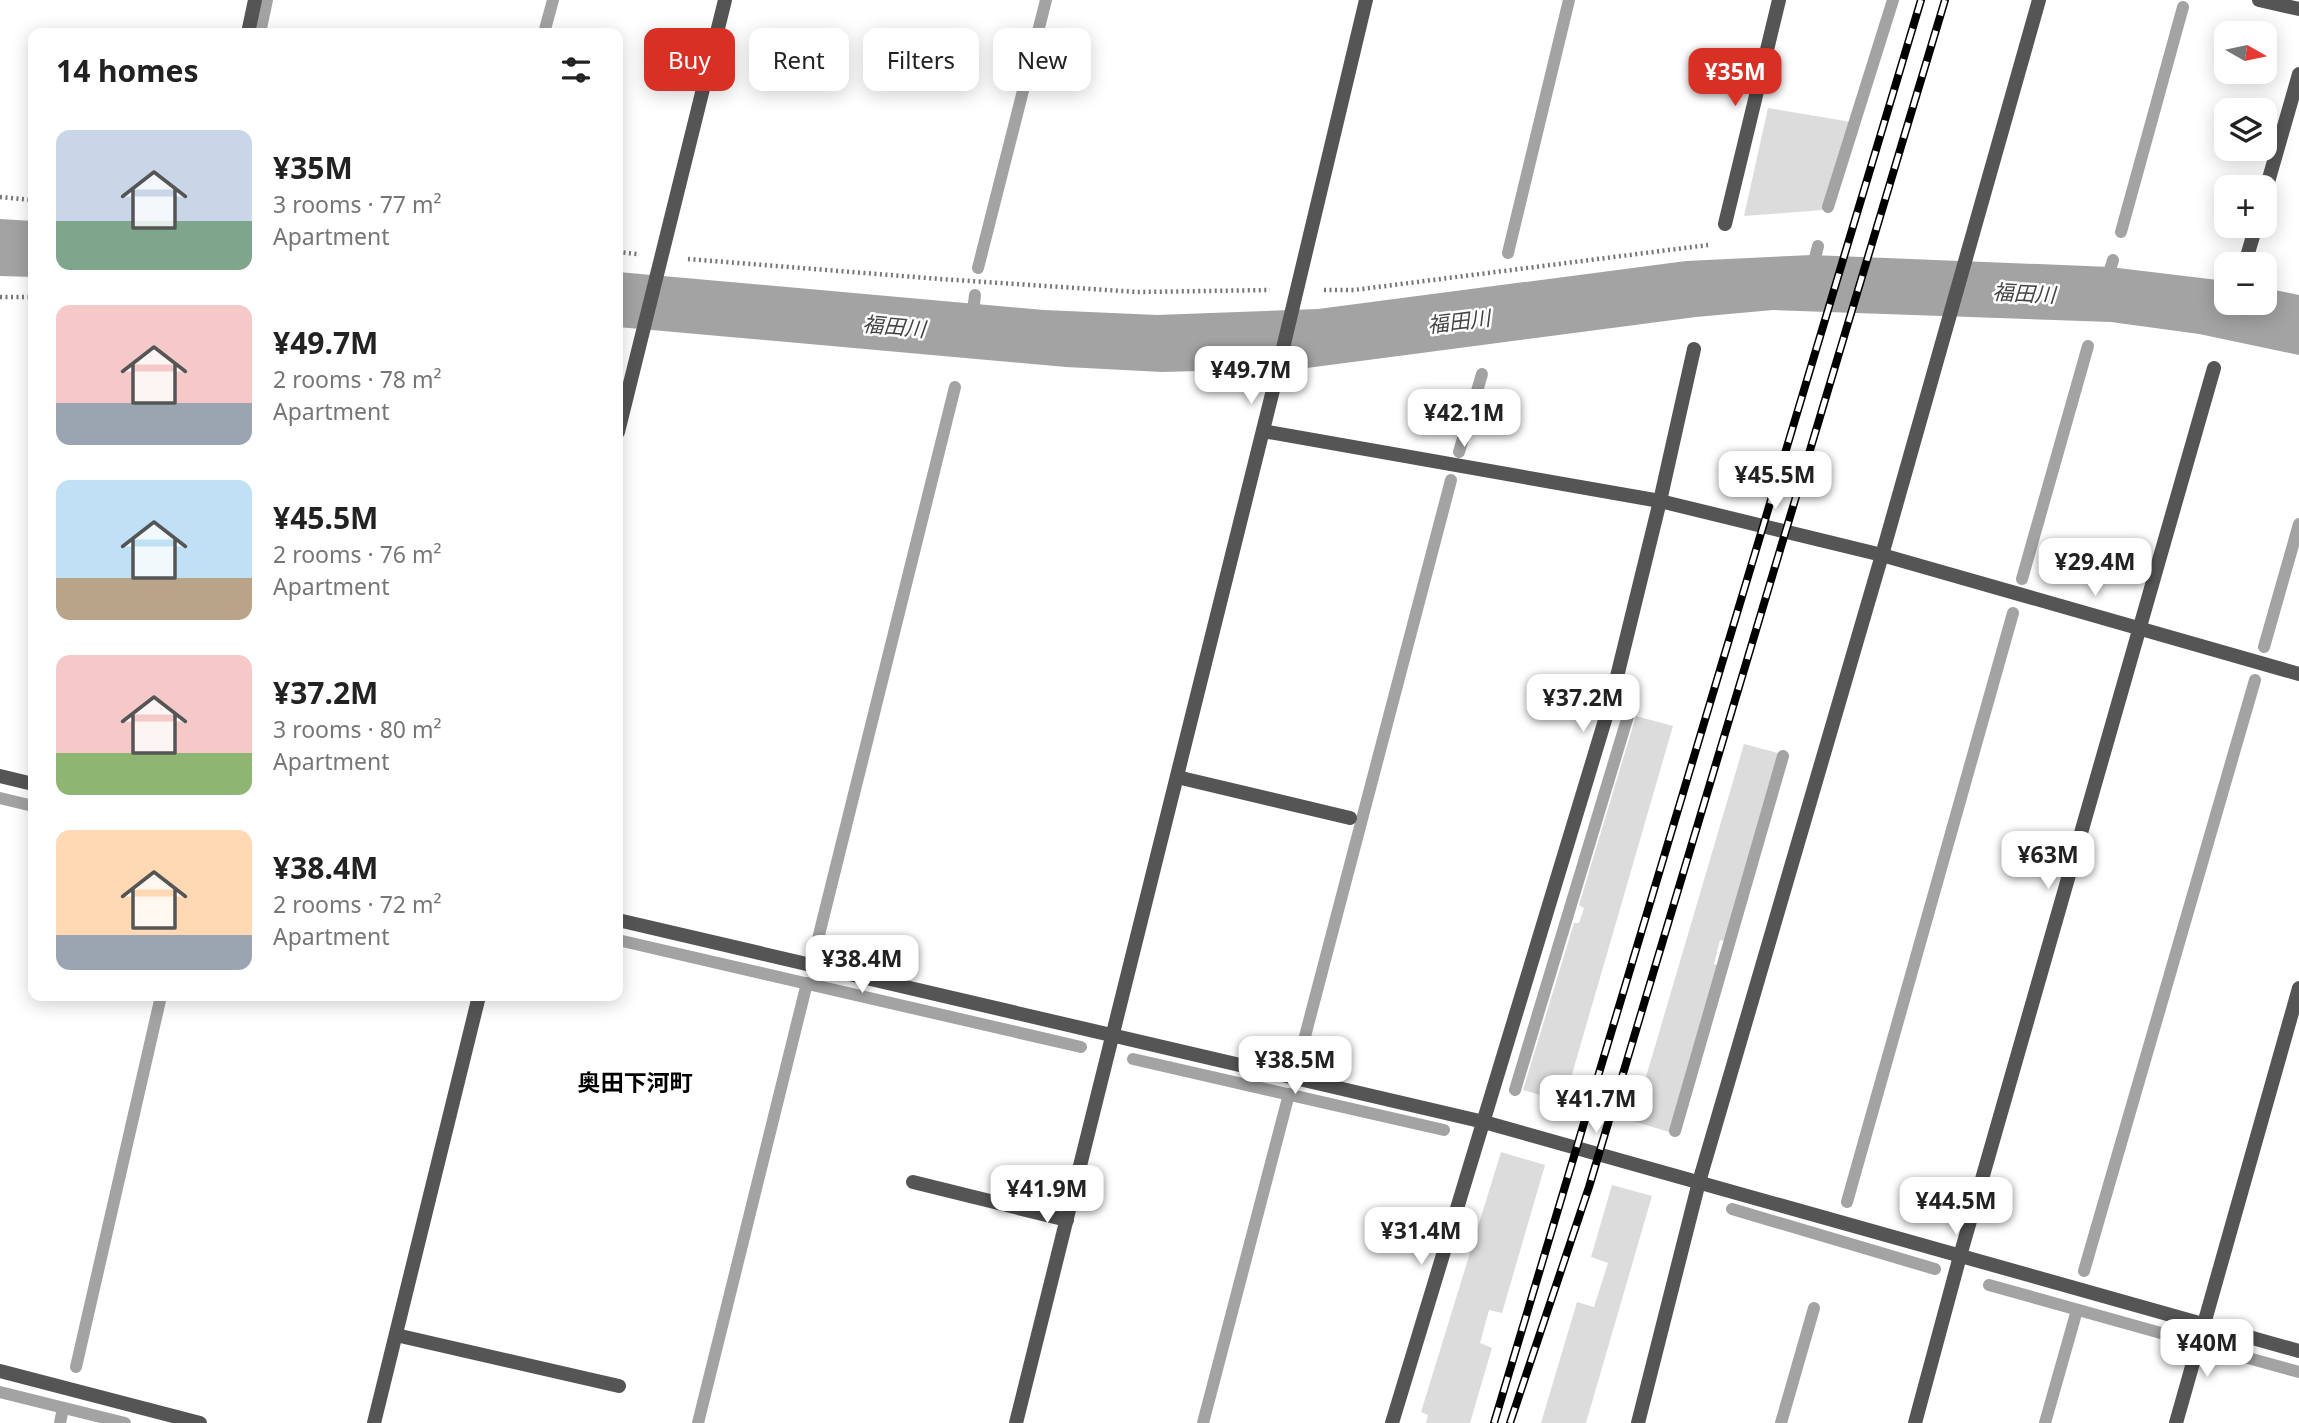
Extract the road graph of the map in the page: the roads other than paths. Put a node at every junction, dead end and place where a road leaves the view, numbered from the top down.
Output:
1 (254, 0) edge
2 (725, 0) edge
3 (1366, 0) edge
4 (1779, 0) edge
5 (2039, 0) edge
6 (2259, 0) edge
7 (2299, 9) edge
8 (249, 28) edge
9 (2299, 75) edge
10 (2270, 175) edge
11 (1725, 224) road end
12 (1693, 349) dead end
13 (2214, 368) dead end
14 (623, 411) edge
15 (1263, 431) junction
16 (1660, 501) junction
17 (1882, 555) junction
18 (2141, 629) junction
19 (2299, 674) edge
20 (0, 776) edge
21 (1177, 777) junction
22 (28, 783) edge
23 (1350, 818) dead end
24 (623, 921) edge
25 (2299, 988) edge
26 (478, 1001) edge
27 (1113, 1035) junction
28 (1484, 1122) junction
29 (914, 1182) dead end
30 (1699, 1182) junction
31 (1066, 1220) junction
32 (1961, 1256) junction
33 (2204, 1325) junction
34 (396, 1335) junction
35 (2299, 1351) edge
36 (0, 1371) edge
37 (619, 1386) dead end
38 (200, 1423) edge
39 (374, 1423) edge
40 (1016, 1423) edge
41 (1392, 1423) edge
42 (1638, 1423) edge
43 (1916, 1423) edge
44 (2176, 1423) edge

1 - 8 street
2 - 14 street
3 - 15 street
4 - 11 street
5 - 17 street
6 - 7 street
9 - 10 street
12 - 16 street
13 - 18 street
15 - 16 street
15 - 21 street
16 - 17 street
16 - 28 street
17 - 18 street
17 - 30 street
18 - 19 street
18 - 32 street
20 - 22 street
21 - 23 street
21 - 27 street
24 - 27 street
25 - 33 street
26 - 34 street
27 - 28 street
27 - 31 street
28 - 30 street
28 - 41 street
29 - 31 street
30 - 32 street
30 - 42 street
31 - 40 street
32 - 33 street
32 - 43 street
33 - 35 street
33 - 44 street
34 - 37 street
34 - 39 street
36 - 38 street

